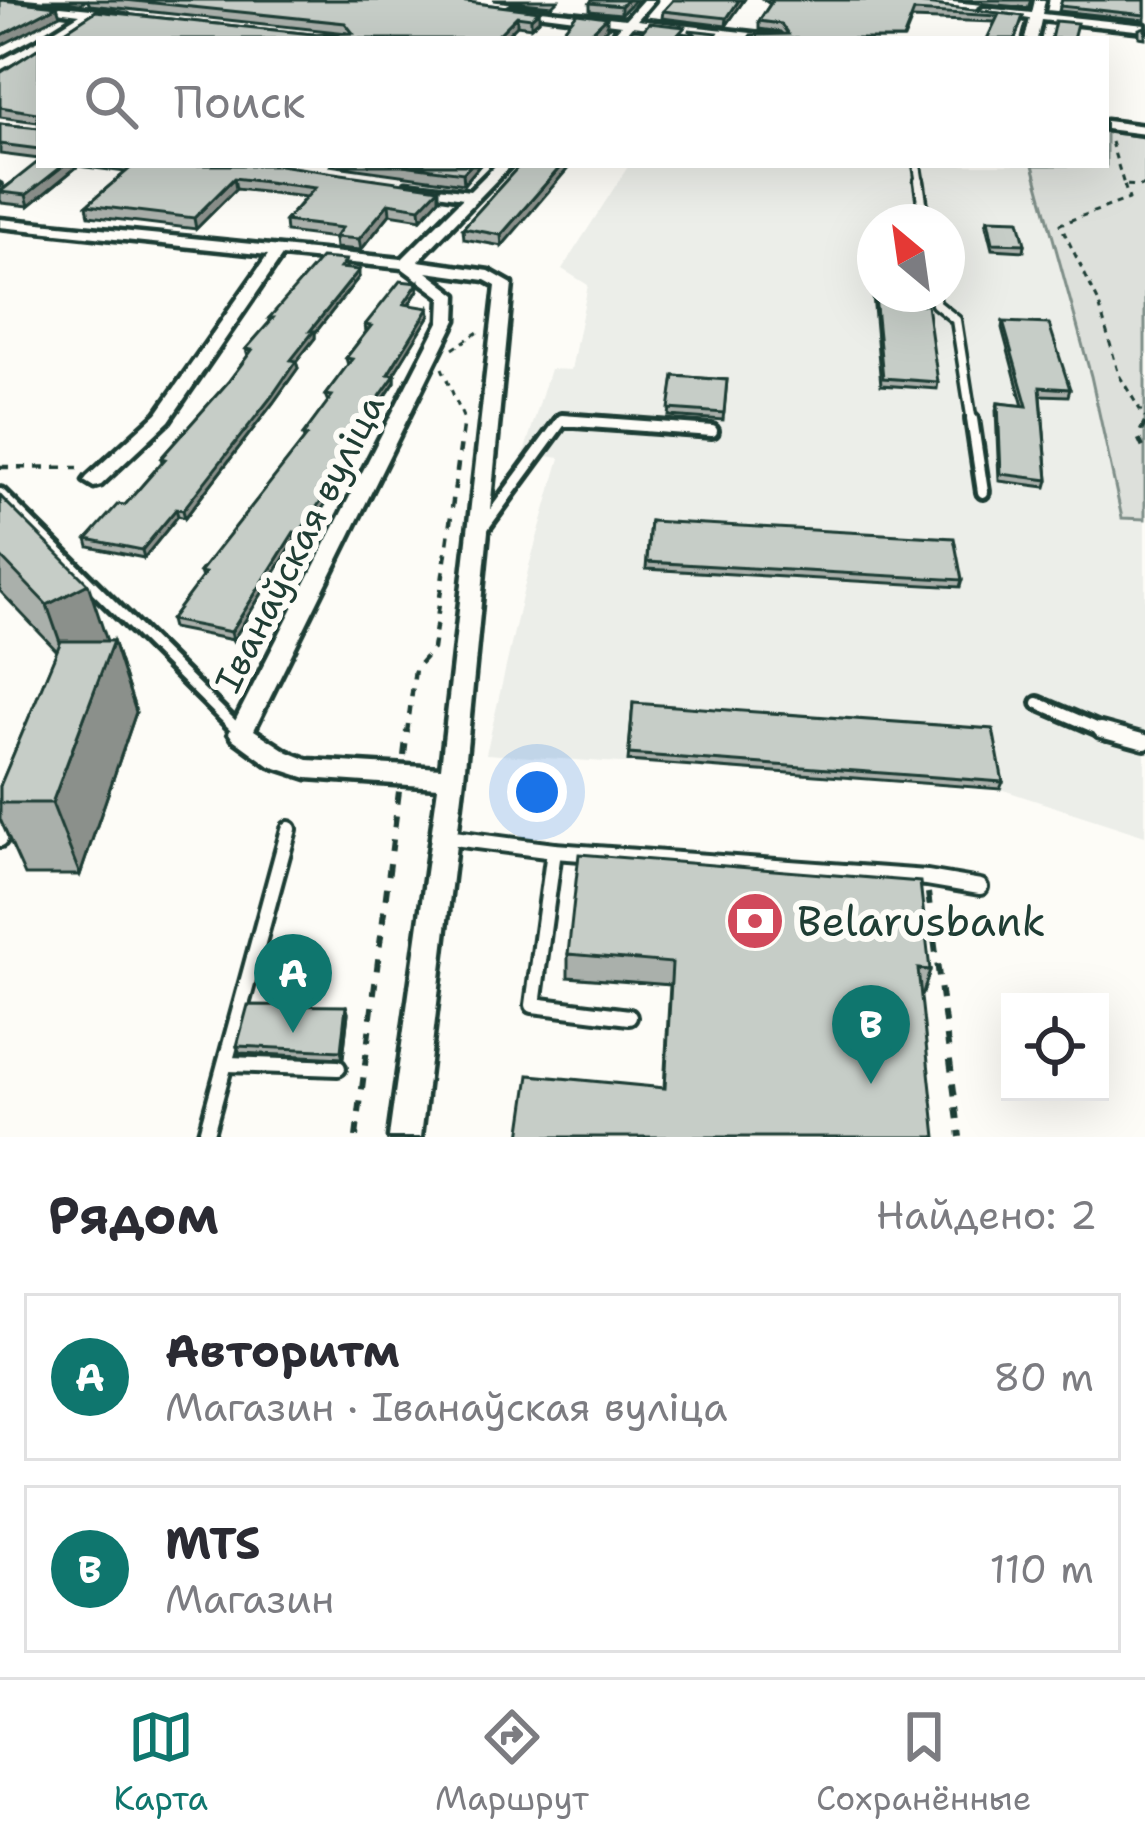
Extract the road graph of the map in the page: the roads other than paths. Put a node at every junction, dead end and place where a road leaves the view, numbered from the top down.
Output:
1 (111, 0) edge
2 (650, 0) edge
3 (1040, 0) edge
4 (0, 1) edge
5 (491, 8) edge
6 (965, 10) edge
7 (90, 12) junction
8 (135, 17) edge
9 (1036, 17) junction
10 (631, 23) junction
11 (1145, 28) edge
12 (50, 36) edge
13 (618, 36) edge
14 (750, 36) edge
15 (1032, 36) edge
16 (36, 44) edge
17 (7, 57) edge
18 (0, 66) edge
19 (1109, 124) edge
20 (1145, 130) edge
21 (501, 168) edge
22 (917, 168) edge
23 (383, 182) edge
24 (476, 196) junction
25 (922, 204) edge
26 (0, 223) edge
27 (279, 250) junction
28 (406, 264) junction
29 (946, 312) edge
30 (712, 431) dead end
31 (101, 475) road end
32 (983, 492) dead end
33 (0, 494) edge
34 (480, 532) junction
35 (1037, 703) dead end
36 (241, 733) junction
37 (1145, 742) edge
38 (452, 778) junction
39 (18, 798) edge
40 (289, 829) dead end
41 (443, 836) junction
42 (0, 839) edge
43 (554, 851) junction
44 (980, 887) dead end
45 (629, 1017) dead end
46 (228, 1064) junction
47 (338, 1068) dead end
48 (205, 1137) edge
49 (405, 1137) edge

1 - 7 street
2 - 10 street
3 - 9 street
4 - 7 street
5 - 10 street
6 - 9 street
7 - 8 street
7 - 12 street
9 - 11 street
9 - 15 street
10 - 13 street
10 - 14 street
16 - 17 street
17 - 18 street
19 - 20 street
21 - 24 street
22 - 25 lane
23 - 24 street
24 - 28 street
26 - 27 street
27 - 28 street
27 - 31 street
28 - 34 street
28 - 36 street, Іванаўская вуліца
29 - 32 lane
30 - 34 lane
33 - 36 lane
34 - 38 street
35 - 37 lane
36 - 38 street, Іванаўская вуліца
38 - 41 street
39 - 42 lane
40 - 46 lane
41 - 43 lane
41 - 49 street
43 - 44 lane
43 - 45 lane
46 - 47 lane
46 - 48 lane

